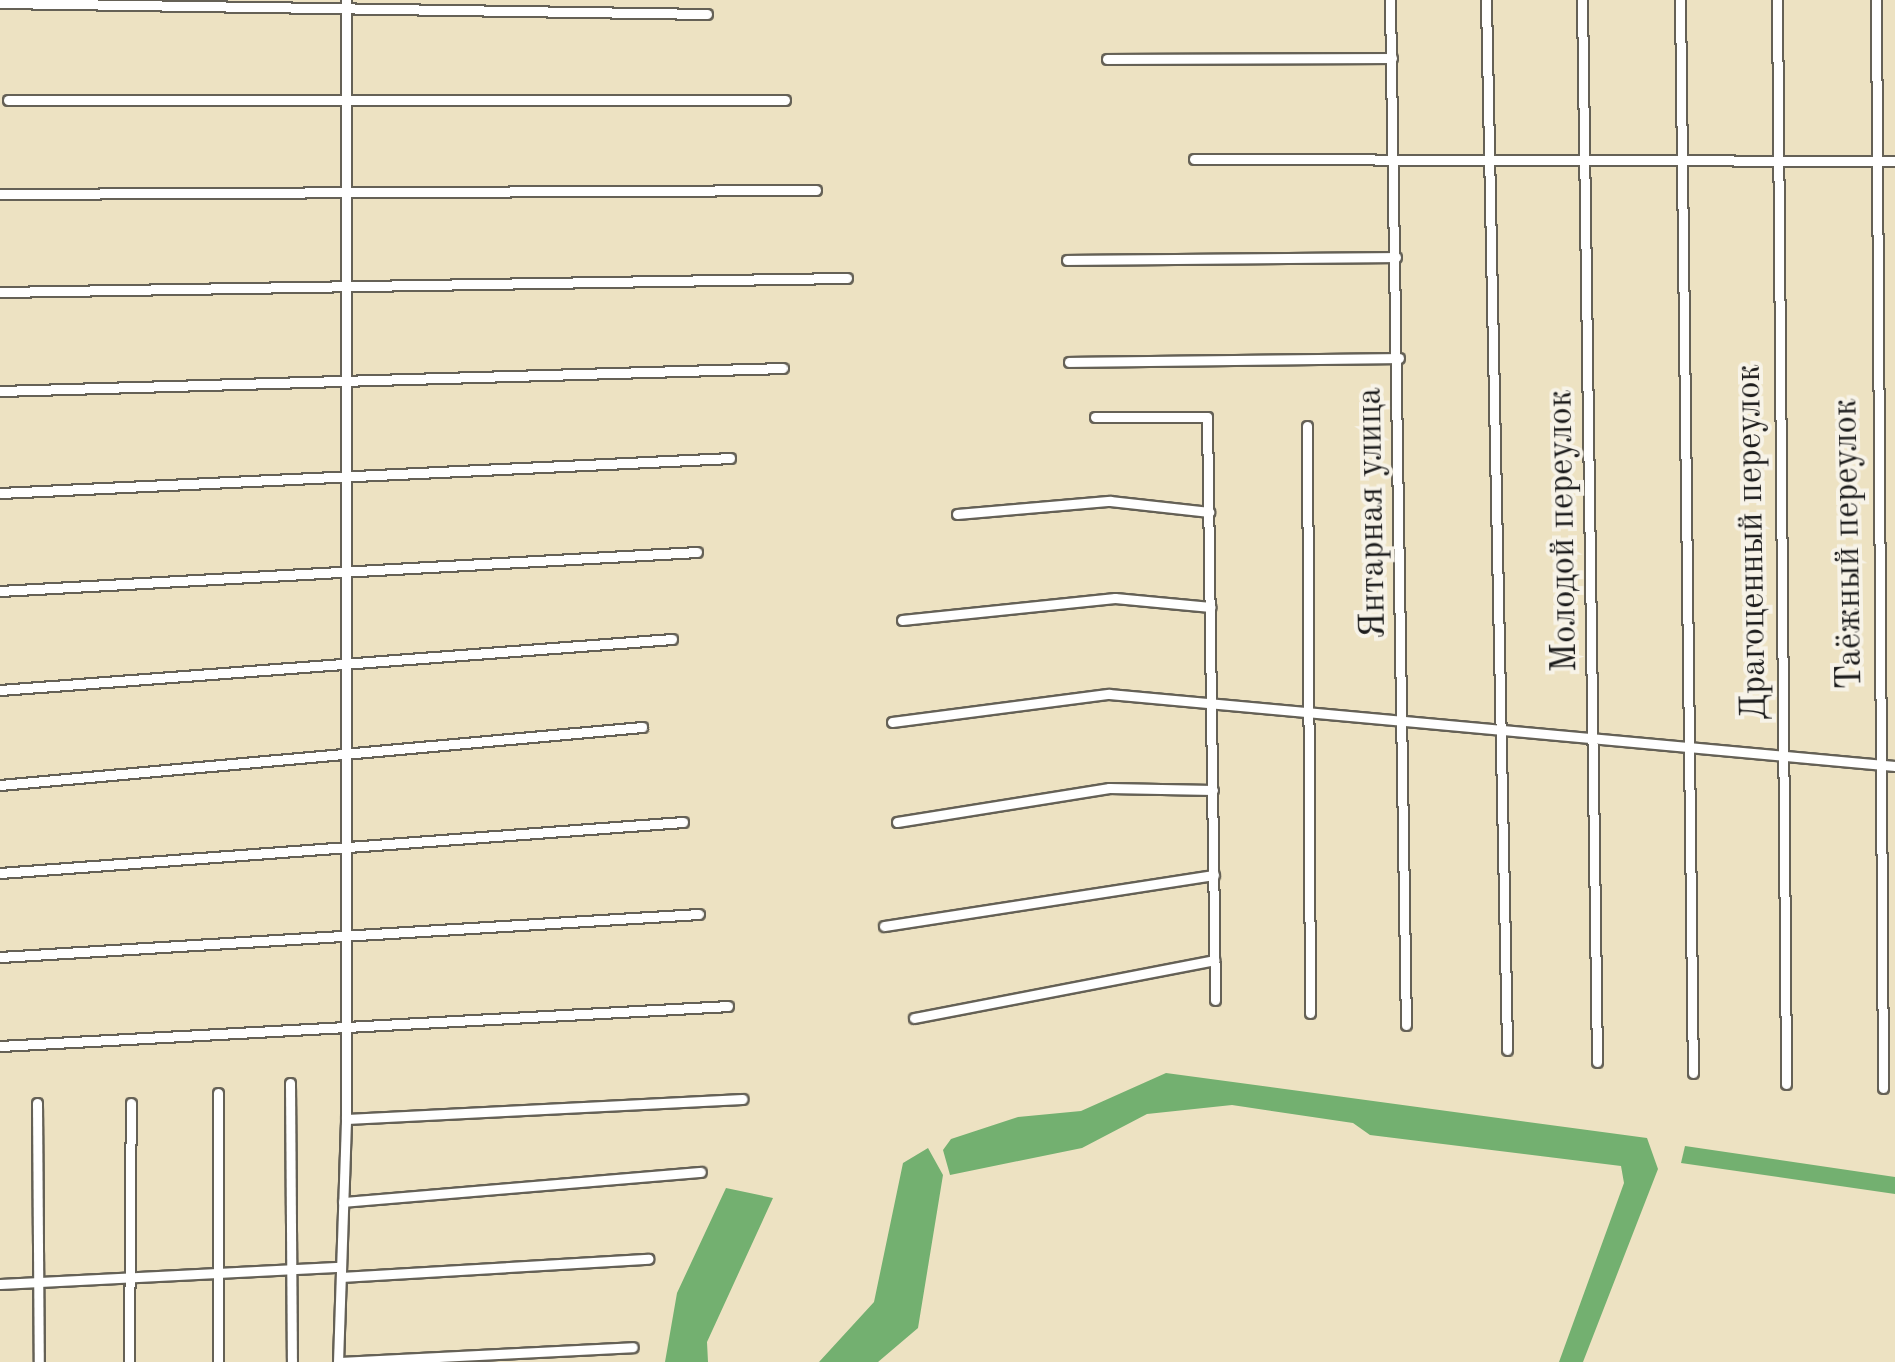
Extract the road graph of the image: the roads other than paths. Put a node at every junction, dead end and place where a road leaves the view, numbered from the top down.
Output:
1 (1390, 0) edge
2 (1486, 0) edge
3 (1582, 0) edge
4 (1680, 0) edge
5 (1777, 0) edge
6 (1876, 0) edge
7 (346, 2) edge
8 (0, 4) edge
9 (707, 14) dead end
10 (1392, 58) junction
11 (1107, 59) dead end
12 (346, 97) junction
13 (8, 100) dead end
14 (785, 100) dead end
15 (1394, 154) junction
16 (1490, 156) junction
17 (1585, 157) junction
18 (1682, 157) junction
19 (1778, 157) junction
20 (1874, 158) junction
21 (1194, 159) dead end
22 (1895, 161) edge
23 (816, 190) dead end
24 (345, 193) junction
25 (0, 194) edge
26 (1396, 257) junction
27 (1067, 260) dead end
28 (847, 278) dead end
29 (346, 288) junction
30 (0, 292) edge
31 (1398, 358) junction
32 (1069, 362) dead end
33 (783, 368) dead end
34 (347, 383) junction
35 (0, 391) edge
36 (1095, 417) dead end
37 (1308, 426) dead end
38 (730, 458) dead end
39 (348, 478) junction
40 (0, 492) edge
41 (1209, 512) junction
42 (957, 514) dead end
43 (697, 552) dead end
44 (346, 574) junction
45 (0, 591) edge
46 (1210, 606) junction
47 (902, 620) dead end
48 (672, 639) dead end
49 (346, 668) junction
50 (0, 690) edge
51 (1212, 704) junction
52 (1309, 712) junction
53 (1403, 721) junction
54 (892, 722) dead end
55 (642, 727) dead end
56 (1502, 731) junction
57 (1594, 738) junction
58 (1689, 748) junction
59 (1783, 756) junction
60 (345, 757) junction
61 (1880, 764) junction
62 (1895, 766) edge
63 (0, 784) edge
64 (1213, 790) junction
65 (683, 822) dead end
66 (897, 822) dead end
67 (346, 847) junction
68 (0, 872) edge
69 (1214, 875) junction
70 (699, 914) dead end
71 (884, 926) dead end
72 (346, 936) junction
73 (0, 957) edge
74 (1214, 960) junction
75 (1215, 1000) dead end
76 (728, 1006) dead end
77 (1310, 1012) dead end
78 (914, 1018) dead end
79 (1406, 1025) dead end
80 (346, 1028) junction
81 (0, 1046) edge
82 (1508, 1050) dead end
83 (1597, 1062) dead end
84 (1693, 1073) dead end
85 (290, 1083) dead end
86 (1786, 1084) dead end
87 (1883, 1088) dead end
88 (218, 1092) dead end
89 (742, 1099) dead end
90 (37, 1102) dead end
91 (131, 1103) dead end
92 (346, 1119) junction
93 (702, 1172) dead end
94 (344, 1202) junction
95 (648, 1259) dead end
96 (291, 1270) junction
97 (341, 1272) junction
98 (218, 1274) junction
99 (130, 1278) junction
100 (39, 1282) junction
101 (0, 1284) edge
102 (634, 1347) dead end
103 (39, 1362) edge
104 (130, 1362) edge
105 (218, 1362) edge
106 (292, 1362) edge
107 (339, 1362) edge

1 - 10 street, Янтарная улица
2 - 16 street
3 - 17 street, Молодой переулок
4 - 18 street
5 - 19 street, Драгоценный переулок
6 - 20 street, Таёжный переулок
7 - 8 street
7 - 9 street
7 - 12 street
10 - 11 street
10 - 15 street, Янтарная улица
12 - 13 street
12 - 14 street
12 - 24 street
15 - 16 street
15 - 21 street
15 - 26 street, Янтарная улица
16 - 17 street
16 - 56 street
17 - 18 street
17 - 57 street, Молодой переулок
18 - 19 street
18 - 58 street
19 - 20 street
19 - 59 street, Драгоценный переулок
20 - 22 street
20 - 61 street, Таёжный переулок
23 - 24 street
24 - 25 street
24 - 29 street
26 - 27 street
26 - 31 street, Янтарная улица
28 - 29 street
29 - 30 street
29 - 34 street
31 - 32 street
31 - 53 street, Янтарная улица
33 - 34 street
34 - 35 street
34 - 39 street
36 - 41 street
37 - 52 street
38 - 39 street
39 - 40 street
39 - 44 street
41 - 42 street
41 - 46 street
43 - 44 street
44 - 45 street
44 - 49 street
46 - 47 street
46 - 51 street
48 - 49 street
49 - 50 street
49 - 60 street
51 - 52 street
51 - 54 street
51 - 64 street
52 - 53 street
52 - 77 street
53 - 56 street
53 - 79 street, Янтарная улица
55 - 60 street
56 - 57 street
56 - 82 street
57 - 58 street
57 - 83 street, Молодой переулок
58 - 59 street
58 - 84 street
59 - 61 street
59 - 86 street, Драгоценный переулок
60 - 63 street
60 - 67 street
61 - 62 street
61 - 87 street, Таёжный переулок
64 - 66 street
64 - 69 street
65 - 67 street
67 - 68 street
67 - 72 street
69 - 71 street
69 - 74 street
70 - 72 street
72 - 73 street
72 - 80 street
74 - 75 street
74 - 78 street
76 - 80 street
80 - 81 street
80 - 92 street
85 - 96 street
88 - 98 street
89 - 92 street
90 - 100 street
91 - 99 street
92 - 94 street
93 - 94 street
94 - 97 street
95 - 97 street
96 - 97 street
96 - 98 street
96 - 106 street
97 - 107 street
98 - 99 street
98 - 105 street
99 - 100 street
99 - 104 street
100 - 101 street
100 - 103 street
102 - 107 street

